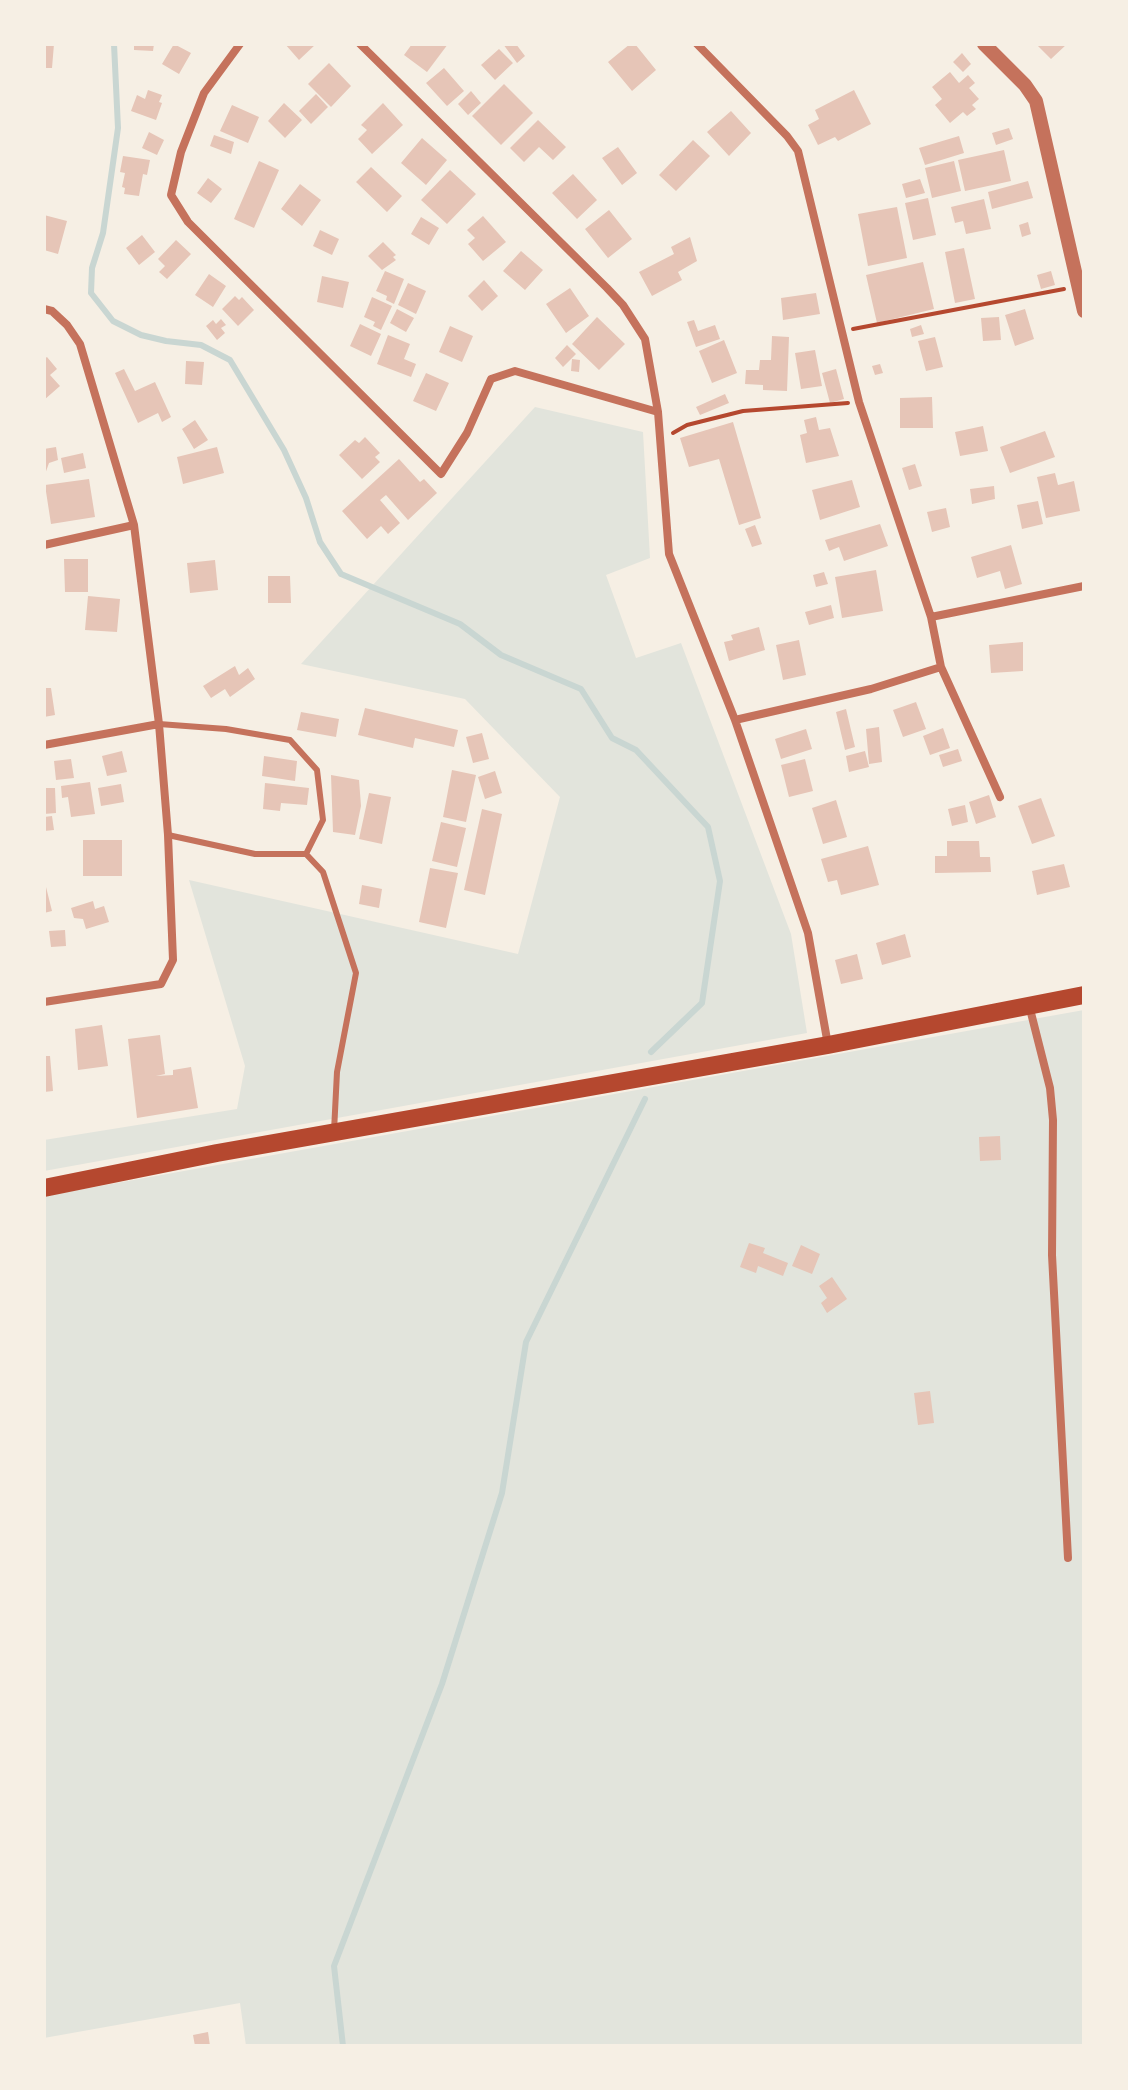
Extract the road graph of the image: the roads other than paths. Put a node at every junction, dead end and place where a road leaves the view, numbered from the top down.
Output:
1 (240, 44) edge
2 (360, 44) edge
3 (697, 44) edge
4 (984, 44) edge
5 (1078, 264) edge
6 (48, 310) edge
7 (1084, 311) edge
8 (658, 412) junction
9 (134, 525) junction
10 (44, 545) edge
11 (1084, 586) edge
12 (931, 617) junction
13 (941, 667) junction
14 (735, 720) junction
15 (159, 724) junction
16 (44, 745) edge
17 (1000, 797) dead end
18 (168, 835) junction
19 (306, 854) junction
20 (1084, 995) edge
21 (44, 1002) edge
22 (1029, 1004) junction
23 (828, 1045) junction
24 (334, 1134) junction
25 (44, 1188) edge
26 (1068, 1558) dead end

1 - 8 street
2 - 8 street
3 - 12 street
4 - 5 street
5 - 7 street
6 - 9 street
8 - 14 street
9 - 10 street
9 - 15 street
11 - 12 street
12 - 13 street
13 - 14 street
13 - 17 street
14 - 23 street
15 - 16 street
15 - 18 street
15 - 19 lane
18 - 19 lane
18 - 21 street
19 - 24 lane
20 - 22 main road
22 - 23 main road
22 - 26 street
23 - 24 main road
24 - 25 main road

